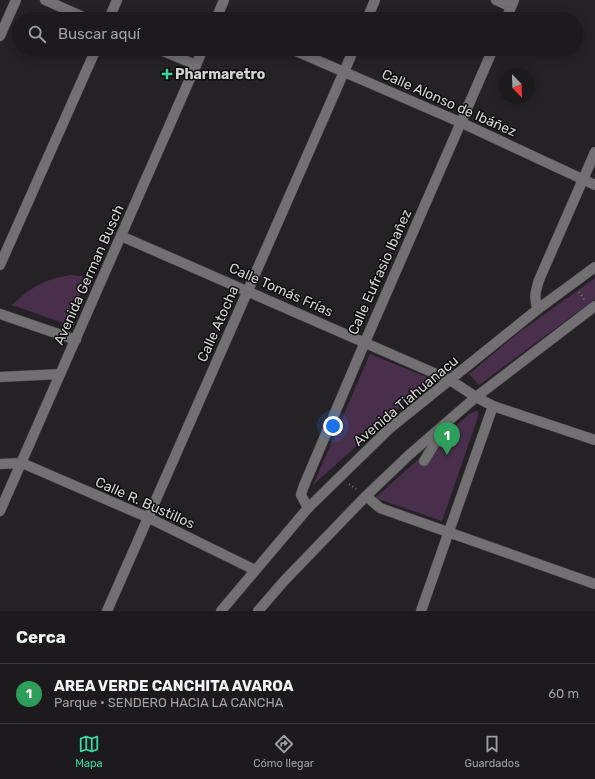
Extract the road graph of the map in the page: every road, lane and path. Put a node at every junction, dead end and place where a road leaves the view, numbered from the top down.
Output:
1 (16, 0) edge
2 (45, 0) edge
3 (117, 0) edge
4 (224, 0) edge
5 (375, 0) edge
6 (496, 0) edge
7 (513, 4) edge
8 (72, 12) edge
9 (112, 12) edge
10 (220, 12) edge
11 (370, 12) edge
12 (0, 36) edge
13 (93, 56) edge
14 (175, 56) edge
15 (200, 56) edge
16 (307, 56) edge
17 (351, 56) edge
18 (490, 56) edge
19 (196, 65) junction
20 (345, 72) junction
21 (462, 123) junction
22 (595, 152) edge
23 (583, 179) junction
24 (595, 185) edge
25 (121, 236) junction
26 (0, 265) edge
27 (595, 267) edge
28 (573, 284) junction
29 (248, 291) junction
30 (593, 308) edge
31 (538, 309) junction
32 (0, 314) edge
33 (76, 340) junction
34 (365, 342) junction
35 (60, 374) junction
36 (0, 377) edge
37 (450, 380) junction
38 (476, 397) junction
39 (492, 406) junction
40 (449, 420) junction
41 (595, 440) edge
42 (424, 461) dead end
43 (22, 463) junction
44 (0, 464) edge
45 (339, 478) junction
46 (366, 496) junction
47 (308, 508) junction
48 (0, 511) edge
49 (149, 518) junction
50 (448, 533) junction
51 (255, 570) junction
52 (595, 584) edge
53 (107, 611) edge
54 (221, 611) edge
55 (258, 611) edge
56 (421, 611) edge

1 - 12 street
2 - 8 street
3 - 9 street
4 - 10 street
5 - 11 street
6 - 7 street
13 - 26 street
14 - 19 street
15 - 19 street, Avenida German Busch
16 - 20 street, Calle Alonso de Ibáñez
17 - 20 street, Calle Atocha
18 - 21 street, Calle Eufrasio Ibañez
19 - 25 street, Avenida German Busch
20 - 21 street, Calle Alonso de Ibáñez
20 - 29 street, Calle Atocha
21 - 23 street, Calle Alonso de Ibáñez
21 - 34 street, Calle Eufrasio Ibañez
22 - 23 street
23 - 24 street, Calle Alonso de Ibáñez
23 - 31 street
25 - 29 street, Calle Tomás Frías
25 - 33 street, Avenida German Busch
27 - 28 street, Avenida Tiahuanacu
28 - 30 path
28 - 31 street, Avenida Tiahuanacu
29 - 34 street, Calle Tomás Frías
29 - 49 street, Calle Atocha
30 - 38 street
31 - 37 street, Avenida Tiahuanacu
32 - 33 street
33 - 35 street, Avenida German Busch
34 - 37 street, Calle Tomás Frías
34 - 47 street, Calle Eufrasio Ibañez
35 - 36 street
35 - 43 street, Avenida German Busch
37 - 38 street, Calle Tomás Frías
37 - 45 street, Avenida Tiahuanacu
38 - 39 street, Calle Tomás Frías
38 - 40 street
39 - 41 street, Calle Tomás Frías
39 - 50 street
40 - 42 street
40 - 46 street
43 - 44 street
43 - 48 street, Avenida German Busch
43 - 49 street, Calle R. Bustillos
45 - 46 path
45 - 47 street, Avenida Tiahuanacu
46 - 50 street
46 - 55 street
47 - 51 street, Avenida Tiahuanacu
49 - 51 street, Calle R. Bustillos
49 - 53 street, Calle Atocha
50 - 52 street
50 - 56 street
51 - 54 street, Avenida Tiahuanacu

